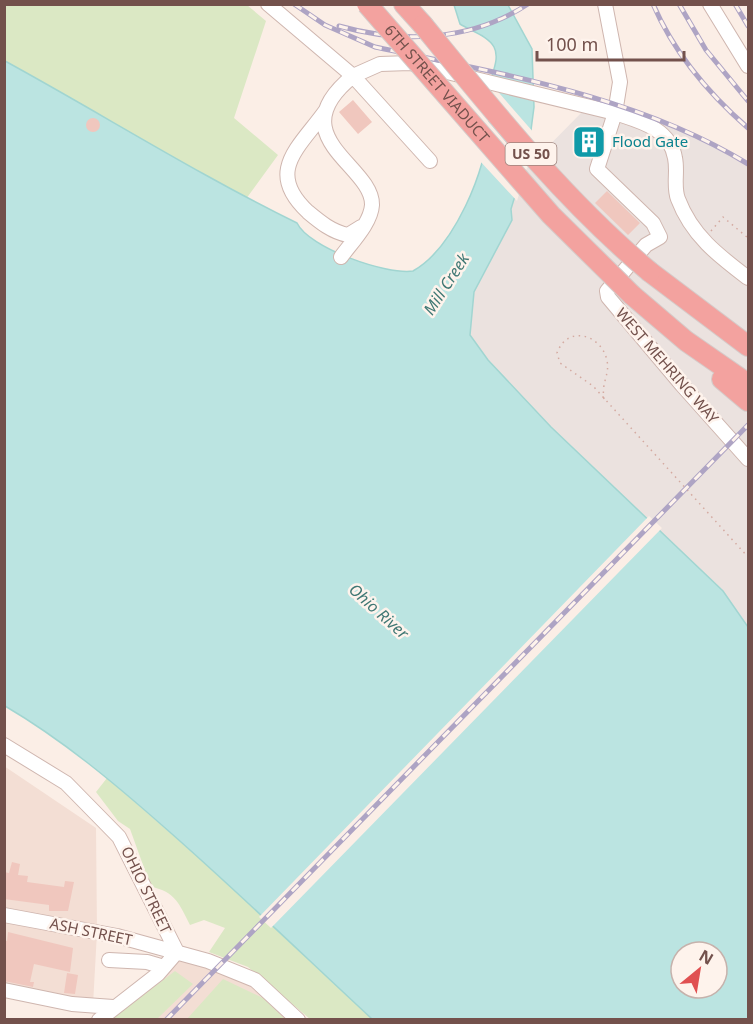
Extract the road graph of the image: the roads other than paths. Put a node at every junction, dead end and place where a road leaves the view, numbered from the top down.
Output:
1 (268, 4) edge
2 (367, 4) edge
3 (404, 4) edge
4 (605, 4) edge
5 (710, 4) edge
6 (748, 66) edge
7 (353, 76) junction
8 (329, 107) junction
9 (615, 112) junction
10 (430, 161) dead end
11 (363, 226) junction
12 (341, 256) dead end
13 (748, 278) edge
14 (686, 340) junction
15 (748, 346) edge
16 (748, 384) edge
17 (748, 401) edge
18 (748, 459) edge
19 (4, 745) edge
20 (4, 915) edge
21 (177, 952) junction
22 (109, 960) dead end
23 (164, 967) junction
24 (4, 990) edge
25 (113, 1006) junction
26 (99, 1020) edge
27 (298, 1020) edge

1 - 7 street
2 - 14 highway, 6TH STREET VIADUCT / US 50, bridge
3 - 15 highway, 6TH STREET VIADUCT / US 50, bridge
4 - 9 street
5 - 6 street
7 - 8 street
7 - 9 street
7 - 10 street
8 - 11 street
8 - 11 street
9 - 13 street
9 - 18 street, WEST MEHRING WAY
11 - 12 street
14 - 16 highway, US 50
14 - 17 highway
19 - 21 street, OHIO STREET
20 - 21 street, ASH STREET
21 - 23 street
21 - 27 street, ASH STREET
22 - 23 street
23 - 25 street
24 - 25 street
25 - 26 street

